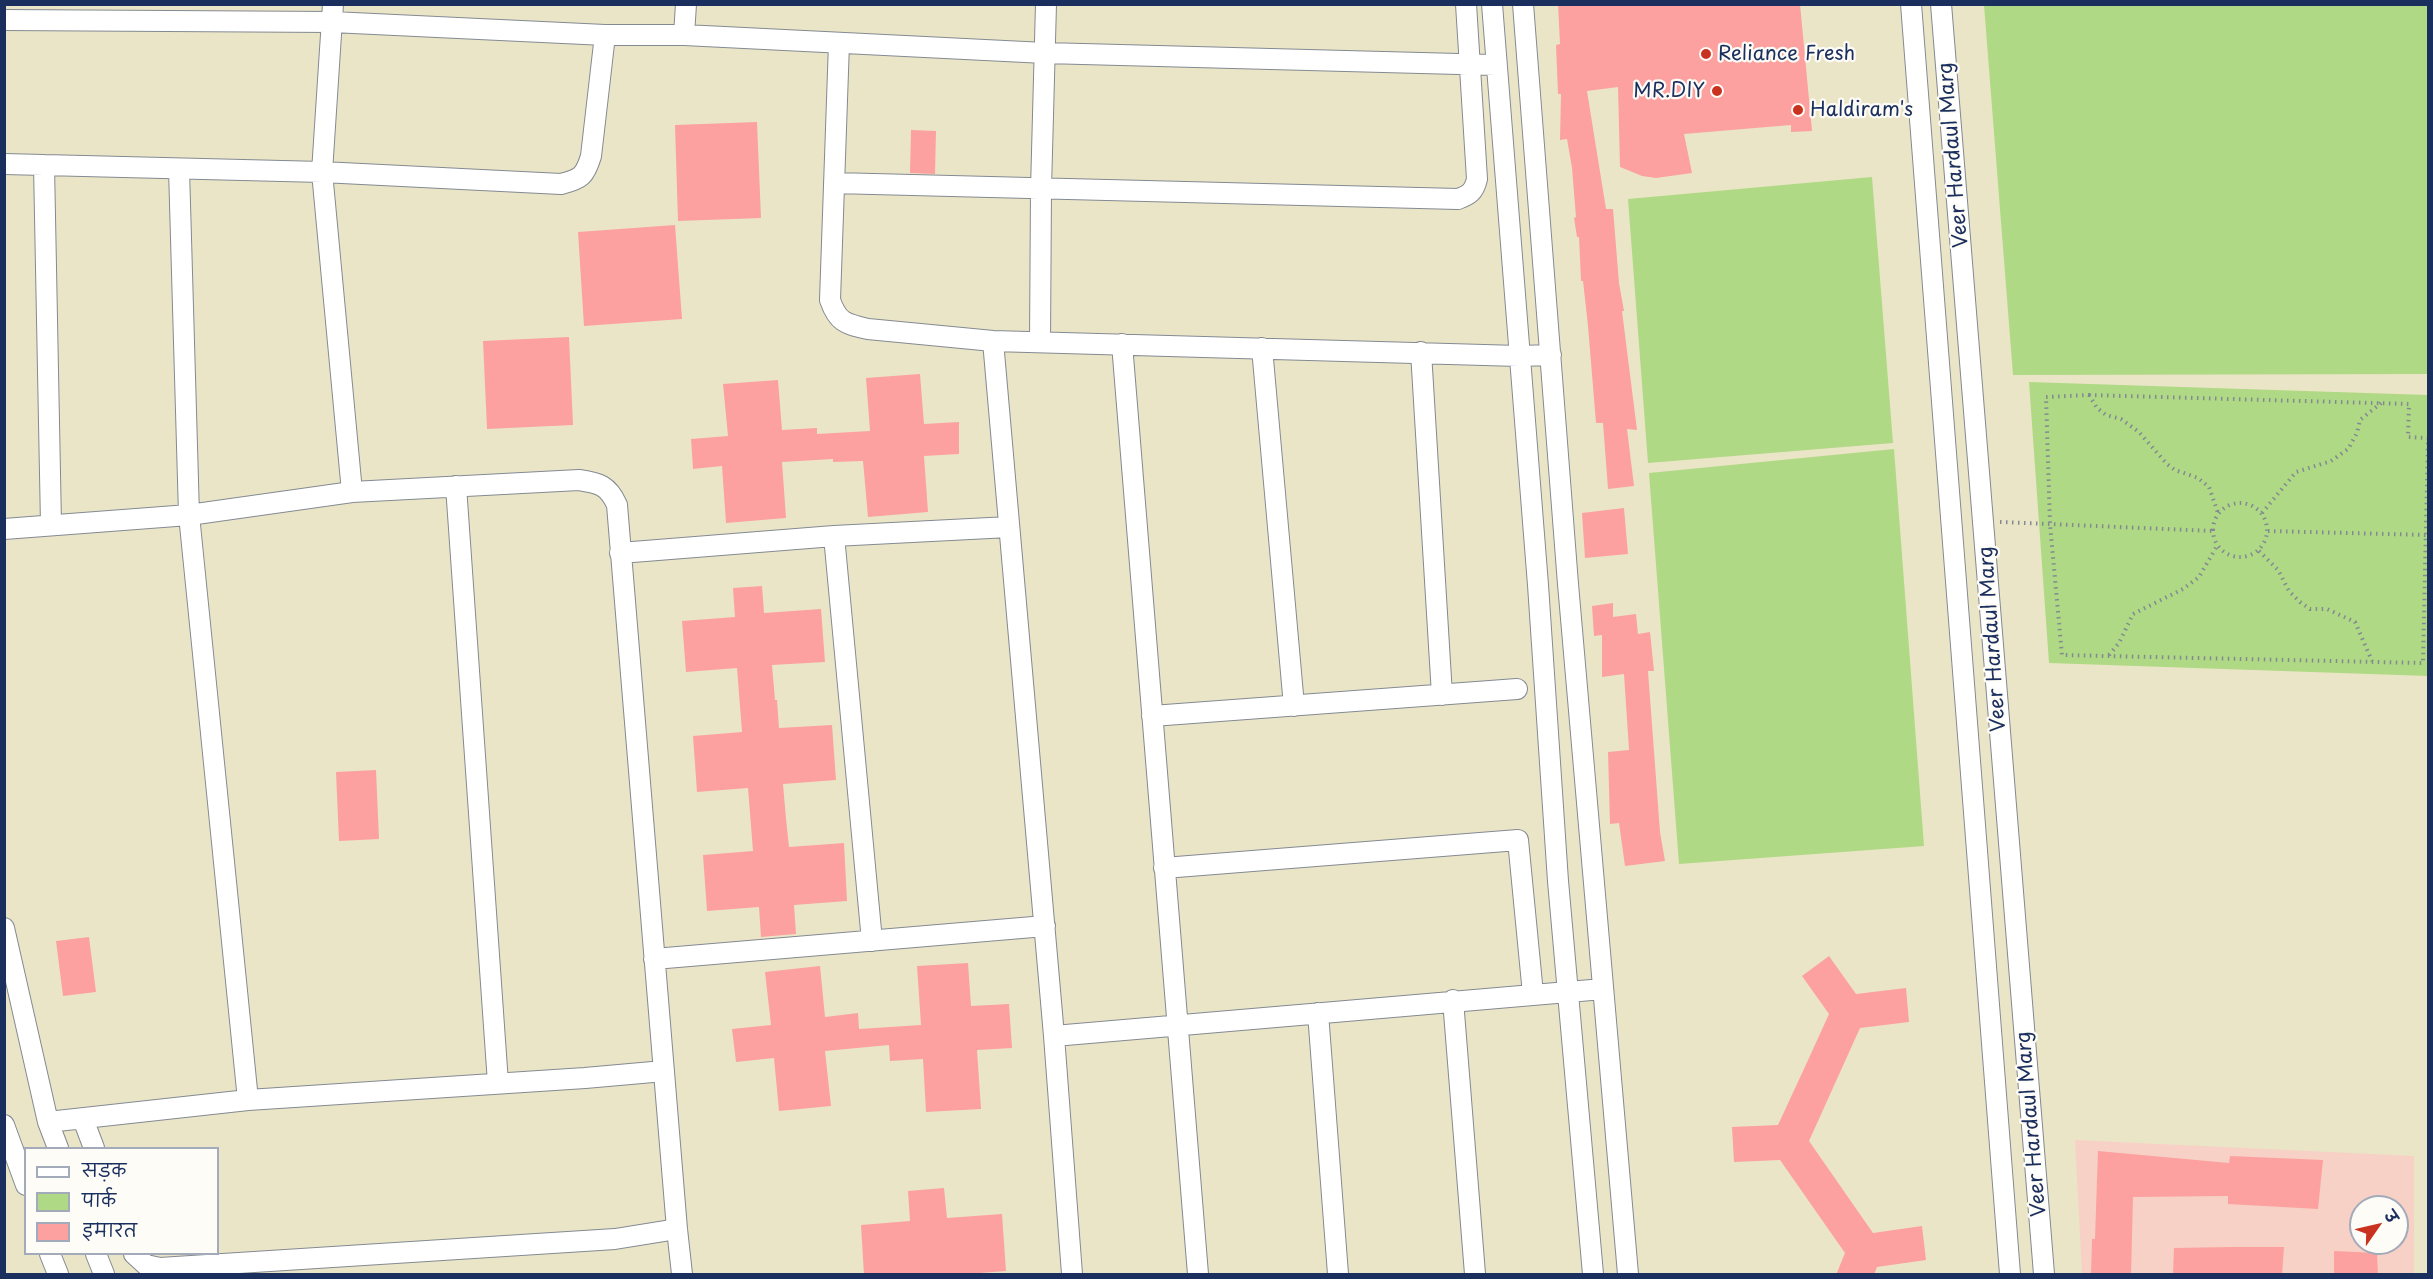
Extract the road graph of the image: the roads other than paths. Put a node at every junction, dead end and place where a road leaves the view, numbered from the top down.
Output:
1 (686, 4) edge
2 (1046, 4) edge
3 (1466, 4) edge
4 (1491, 4) edge
5 (1523, 4) edge
6 (1911, 4) edge
7 (1941, 4) edge
8 (333, 13) edge
9 (4, 20) edge
10 (605, 35) junction
11 (684, 35) junction
12 (839, 43) junction
13 (1045, 53) junction
14 (1496, 65) junction
15 (1471, 66) junction
16 (4, 164) edge
17 (44, 165) junction
18 (179, 168) junction
19 (322, 172) junction
20 (834, 183) junction
21 (1041, 189) junction
22 (993, 341) junction
23 (1040, 342) junction
24 (1122, 344) junction
25 (1262, 348) junction
26 (1421, 352) junction
27 (1551, 355) junction
28 (1520, 356) junction
29 (456, 486) junction
30 (352, 492) junction
31 (189, 515) junction
32 (51, 525) junction
33 (1009, 527) junction
34 (4, 529) edge
35 (834, 536) junction
36 (620, 553) junction
37 (1517, 688) dead end
38 (1442, 694) junction
39 (1294, 706) junction
40 (1152, 716) junction
41 (1164, 868) junction
42 (1045, 926) junction
43 (4, 928) edge
44 (872, 941) junction
45 (654, 959) junction
46 (1603, 988) junction
47 (1568, 993) junction
48 (1533, 994) junction
49 (1453, 1000) junction
50 (1318, 1013) junction
51 (1177, 1026) junction
52 (1054, 1036) junction
53 (664, 1071) junction
54 (498, 1083) junction
55 (248, 1100) junction
56 (83, 1119) junction
57 (48, 1122) junction
58 (5, 1130) edge
59 (57, 1147) edge
60 (93, 1147) edge
61 (24, 1180) edge
62 (677, 1228) junction
63 (50, 1255) edge
64 (96, 1255) edge
65 (135, 1255) edge
66 (58, 1275) edge
67 (104, 1275) edge
68 (682, 1275) edge
69 (1072, 1275) edge
70 (1198, 1275) edge
71 (1338, 1275) edge
72 (1475, 1275) edge
73 (1593, 1275) edge
74 (1628, 1275) edge
75 (2010, 1275) edge
76 (2044, 1275) edge

1 - 11 street
2 - 13 street
3 - 15 street
4 - 14 street
5 - 27 street
6 - 75 street, Veer Hardaul Marg
7 - 76 street, Veer Hardaul Marg
8 - 9 street
8 - 10 street
8 - 19 street
10 - 11 street
10 - 19 street
11 - 12 street
12 - 13 street
12 - 20 street
13 - 15 street
13 - 21 street
14 - 15 street
14 - 28 street
15 - 21 street
16 - 17 street
17 - 18 street
17 - 32 street
18 - 19 street
18 - 31 street
19 - 30 street
20 - 21 street
20 - 22 street
21 - 23 street
22 - 23 street
22 - 33 street
23 - 24 street
24 - 25 street
24 - 40 street
25 - 26 street
25 - 39 street
26 - 28 street
26 - 38 street
27 - 28 street
27 - 46 street
28 - 47 street
29 - 30 street
29 - 36 street
29 - 54 street
30 - 31 street
31 - 32 street
31 - 55 street
32 - 34 street
33 - 35 street
33 - 42 street
35 - 36 street
35 - 44 street
36 - 45 street
37 - 38 street
38 - 39 street
39 - 40 street
40 - 41 street
41 - 48 street
41 - 51 street
42 - 44 street
42 - 52 street
43 - 57 street
44 - 45 street
45 - 53 street
46 - 47 street
46 - 74 street
47 - 48 street
47 - 73 street
48 - 49 street
49 - 50 street
49 - 72 street
50 - 51 street
50 - 71 street
51 - 52 street
51 - 70 street
52 - 69 street
53 - 54 street
53 - 62 street
54 - 55 street
55 - 56 street
56 - 57 street
56 - 60 street
57 - 59 street
58 - 61 street
62 - 65 street
62 - 68 street
63 - 66 street
64 - 67 street

